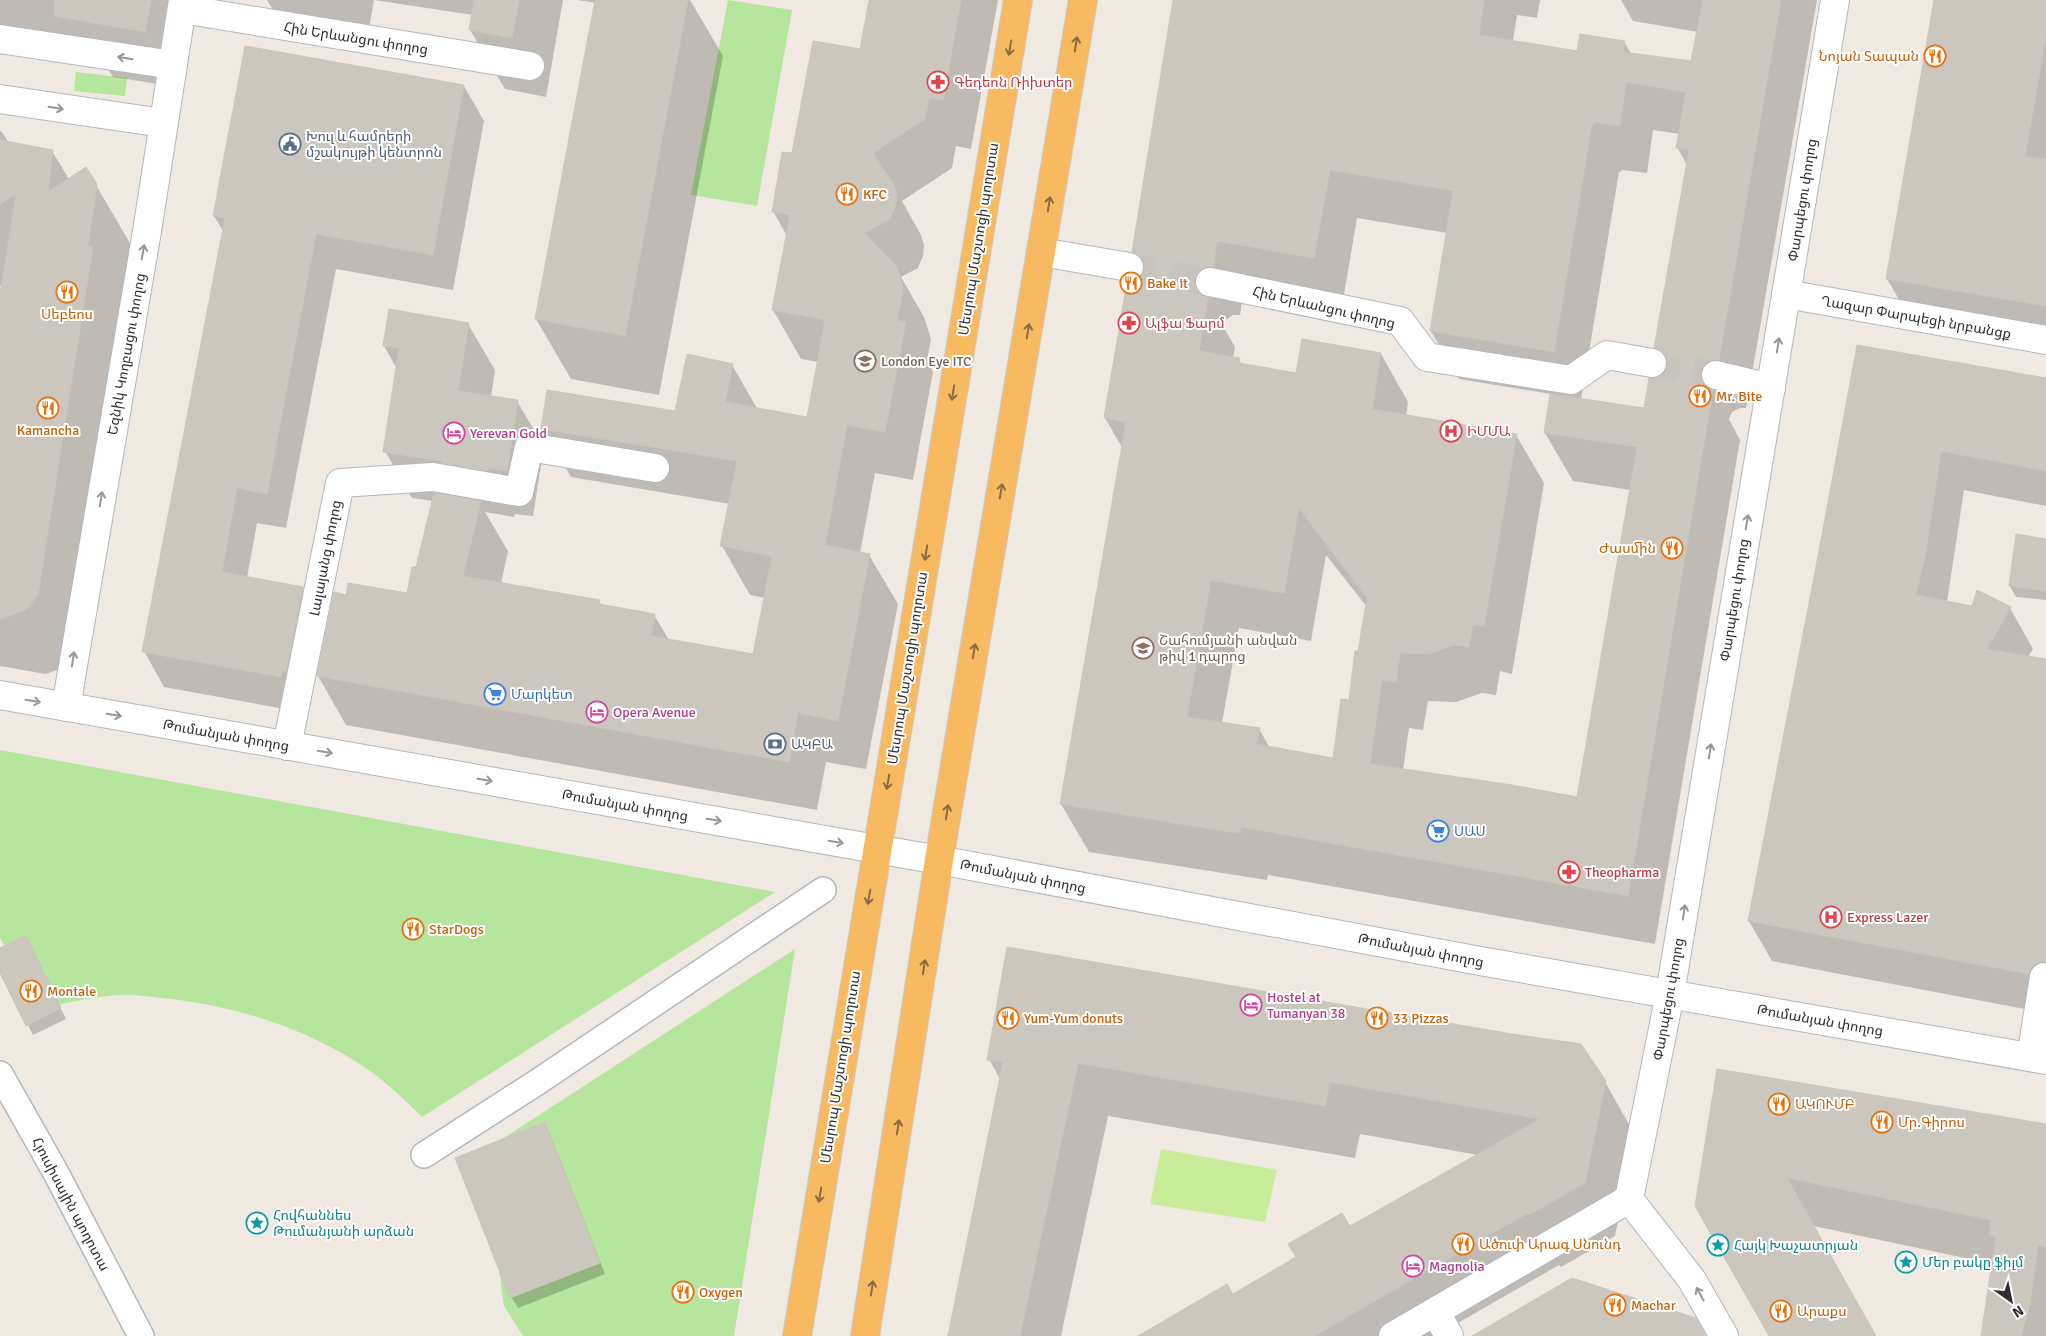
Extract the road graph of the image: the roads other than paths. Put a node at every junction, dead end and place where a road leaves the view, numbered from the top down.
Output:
1 (1018, 0) edge
2 (1083, 0) edge
3 (1835, 0) edge
4 (182, 5) edge
5 (0, 39) edge
6 (173, 65) junction
7 (530, 66) dead end
8 (0, 100) edge
9 (163, 123) junction
10 (1041, 252) junction
11 (1129, 267) tunnel mouth
12 (1210, 282) tunnel mouth
13 (1786, 294) junction
14 (2046, 340) edge
15 (1652, 363) tunnel mouth
16 (1716, 375) tunnel mouth
17 (1771, 388) junction
18 (655, 468) dead end
19 (0, 695) edge
20 (66, 707) junction
21 (288, 746) junction
22 (877, 849) junction
23 (940, 860) junction
24 (823, 890) dead end
25 (2044, 977) dead end
26 (1670, 994) junction
27 (2038, 1058) edge
28 (0, 1074) edge
29 (424, 1155) dead end
30 (1629, 1199) junction
31 (1436, 1312) junction
32 (141, 1336) edge
33 (797, 1336) edge
34 (865, 1336) edge
35 (1393, 1336) edge
36 (1450, 1336) edge
37 (1724, 1336) edge

1 -> 22 highway, Մեսրոպ Մաշտոցի պողոտա
10 -> 2 highway
3 - 13 street, Փարպեցու փողոց
4 - 6 street, Եզնիկ Կողբացու փողոց
4 - 7 street, Հին Երևանցու փողոց
6 -> 5 street
6 - 9 street, Եզնիկ Կողբացու փողոց
8 -> 9 street
20 -> 9 street, Եզնիկ Կողբացու փողոց
10 - 11 street
23 -> 10 highway
12 - 15 street, Հին Երևանցու փողոց
13 - 14 street, Ղազար Փարպեցի նրբանցք
17 -> 13 street, Փարպեցու փողոց
16 - 17 street
26 -> 17 street, Փարպեցու փողոց
18 - 21 street, Լալայանց փողոց
19 -> 20 street, Թումանյան փողոց
20 -> 21 street, Թումանյան փողոց
21 -> 22 street, Թումանյան փողոց
22 - 23 street, Թումանյան փողոց
22 -> 33 highway, Մեսրոպ Մաշտոցի պողոտա
23 - 26 street, Թումանյան փողոց
34 -> 23 highway
24 - 29 street
25 - 27 street
26 - 27 street, Թումանյան փողոց
26 - 30 street, Փարպեցու փողոց
28 - 32 street, Հյուսիսային պողոտա
30 - 31 street
37 -> 30 street
31 - 35 street
31 - 36 street

